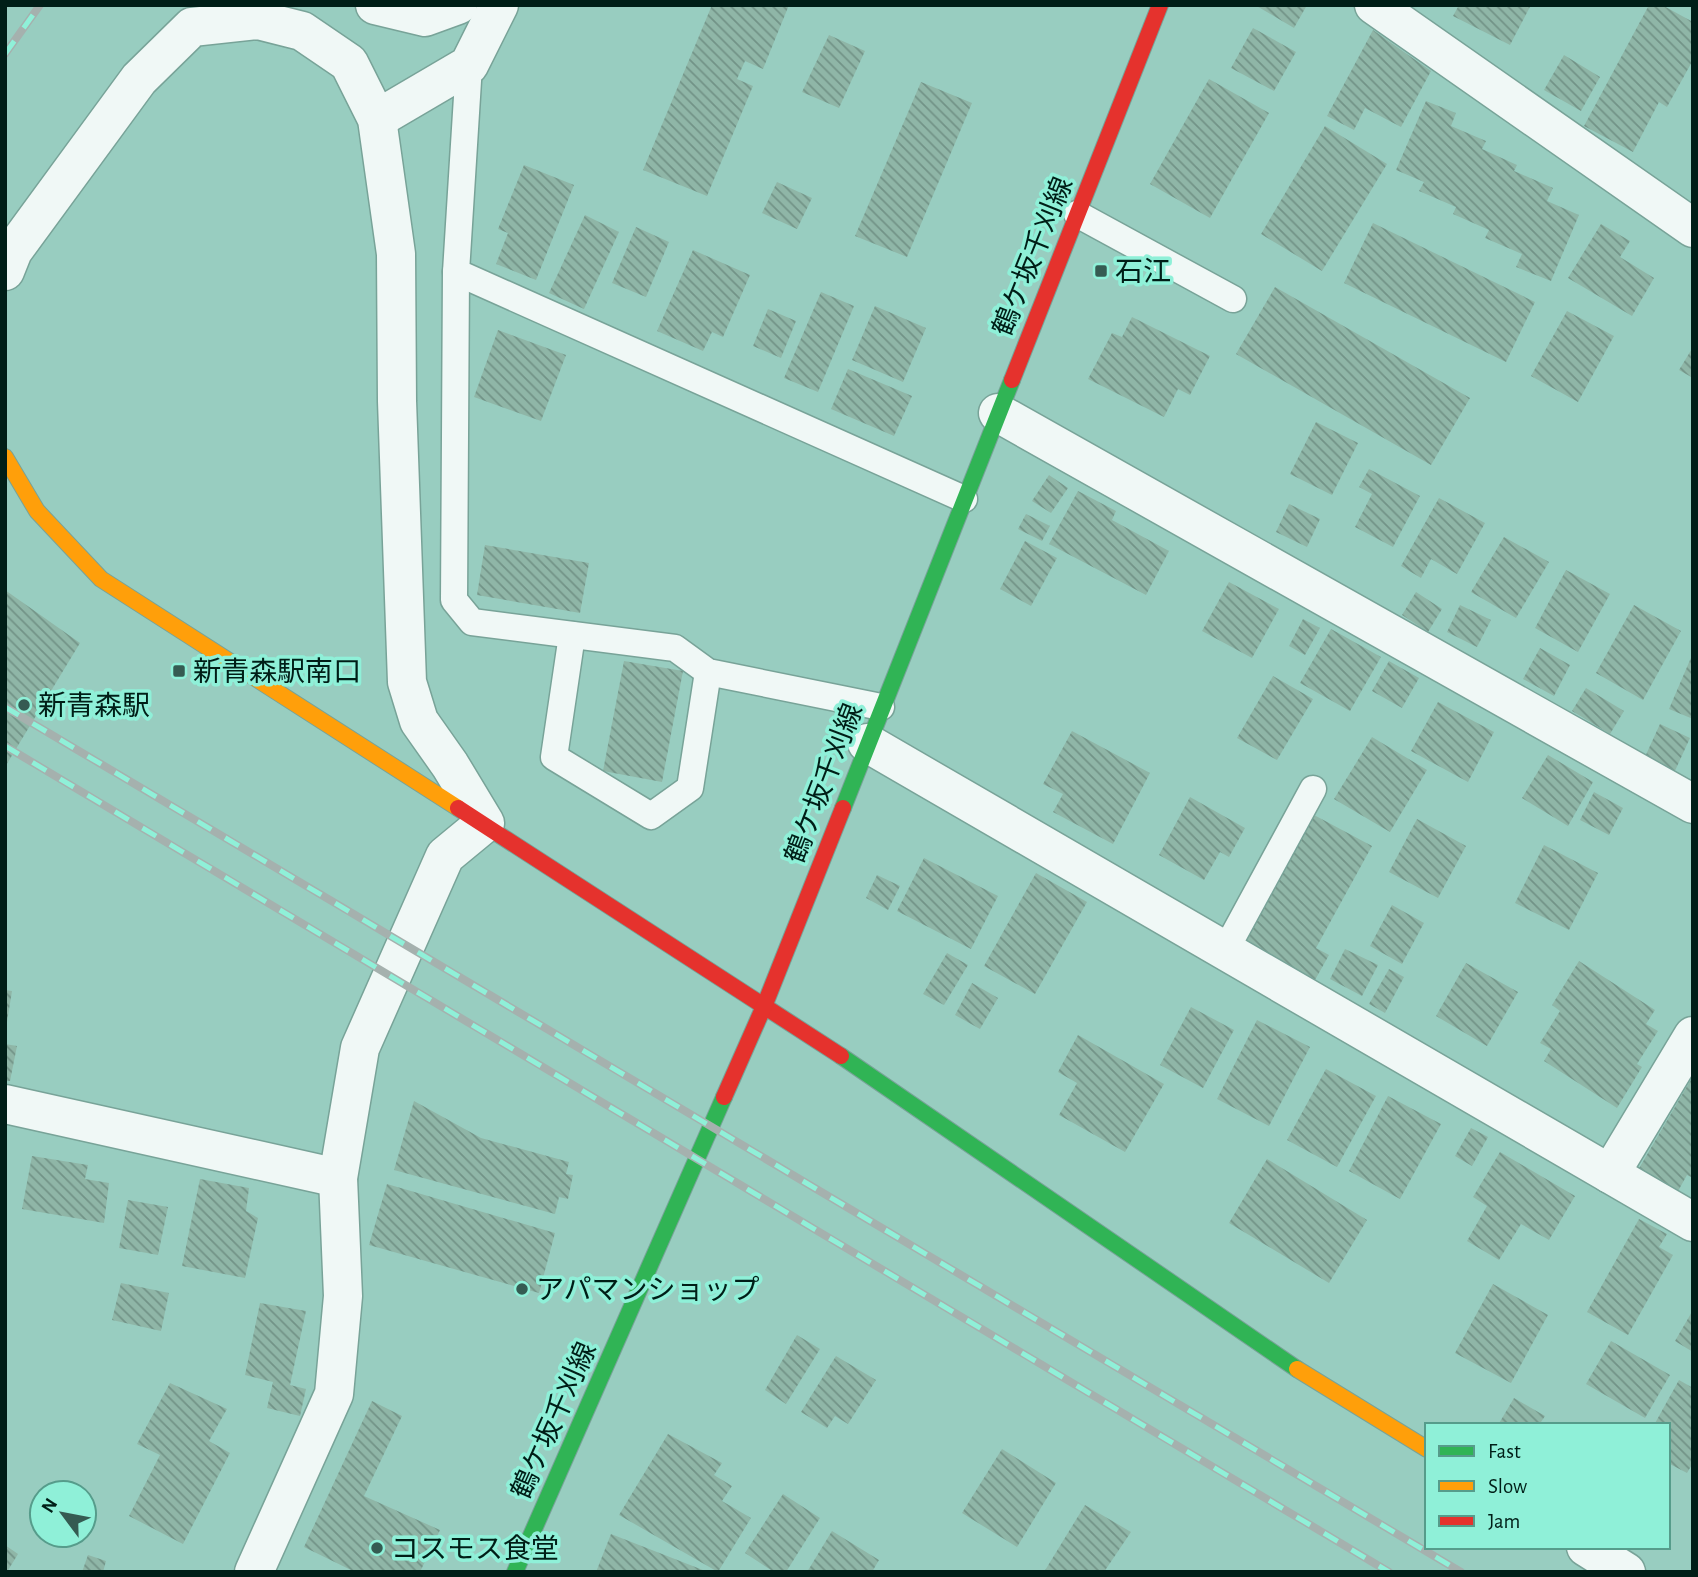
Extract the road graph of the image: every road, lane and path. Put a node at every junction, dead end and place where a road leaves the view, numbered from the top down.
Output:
1 (375, 5) edge
2 (458, 5) edge
3 (499, 5) edge
4 (1160, 5) edge
5 (1374, 5) edge
6 (203, 16) edge
7 (469, 65) junction
8 (377, 119) junction
9 (1077, 214) junction
10 (1693, 228) edge
11 (5, 271) edge
12 (456, 272) junction
13 (1233, 299) dead end
14 (998, 414) junction
15 (5, 457) edge
16 (964, 499) junction
17 (572, 635) junction
18 (708, 672) junction
19 (881, 707) junction
20 (867, 743) junction
21 (1313, 789) dead end
22 (1693, 804) edge
23 (485, 823) junction
24 (1225, 951) junction
25 (765, 1004) junction
26 (1693, 1037) edge
27 (5, 1104) edge
28 (1610, 1174) junction
29 (338, 1178) junction
30 (1693, 1222) edge
31 (1425, 1448) edge
32 (1589, 1549) edge
33 (254, 1572) edge
34 (515, 1572) edge
35 (1626, 1572) edge

1 - 2 street
3 - 7 street
4 - 9 street, 鶴ケ坂千刈線
5 - 10 street
6 - 8 street
6 - 11 street
7 - 8 street
7 - 12 lane
8 - 23 street
9 - 13 lane
9 - 14 street, 鶴ケ坂千刈線
12 - 16 lane
12 - 17 lane
14 - 16 street, 鶴ケ坂千刈線
14 - 22 street
15 - 23 street
16 - 19 street, 鶴ケ坂千刈線
17 - 18 lane
17 - 18 lane
18 - 19 lane
19 - 20 street, 鶴ケ坂千刈線
20 - 24 street
20 - 25 street, 鶴ケ坂千刈線
21 - 24 lane
23 - 25 street
23 - 29 street
24 - 28 street
25 - 31 street
25 - 34 street, 鶴ケ坂千刈線
26 - 28 street
27 - 29 street
28 - 30 street
29 - 33 street
32 - 35 street

